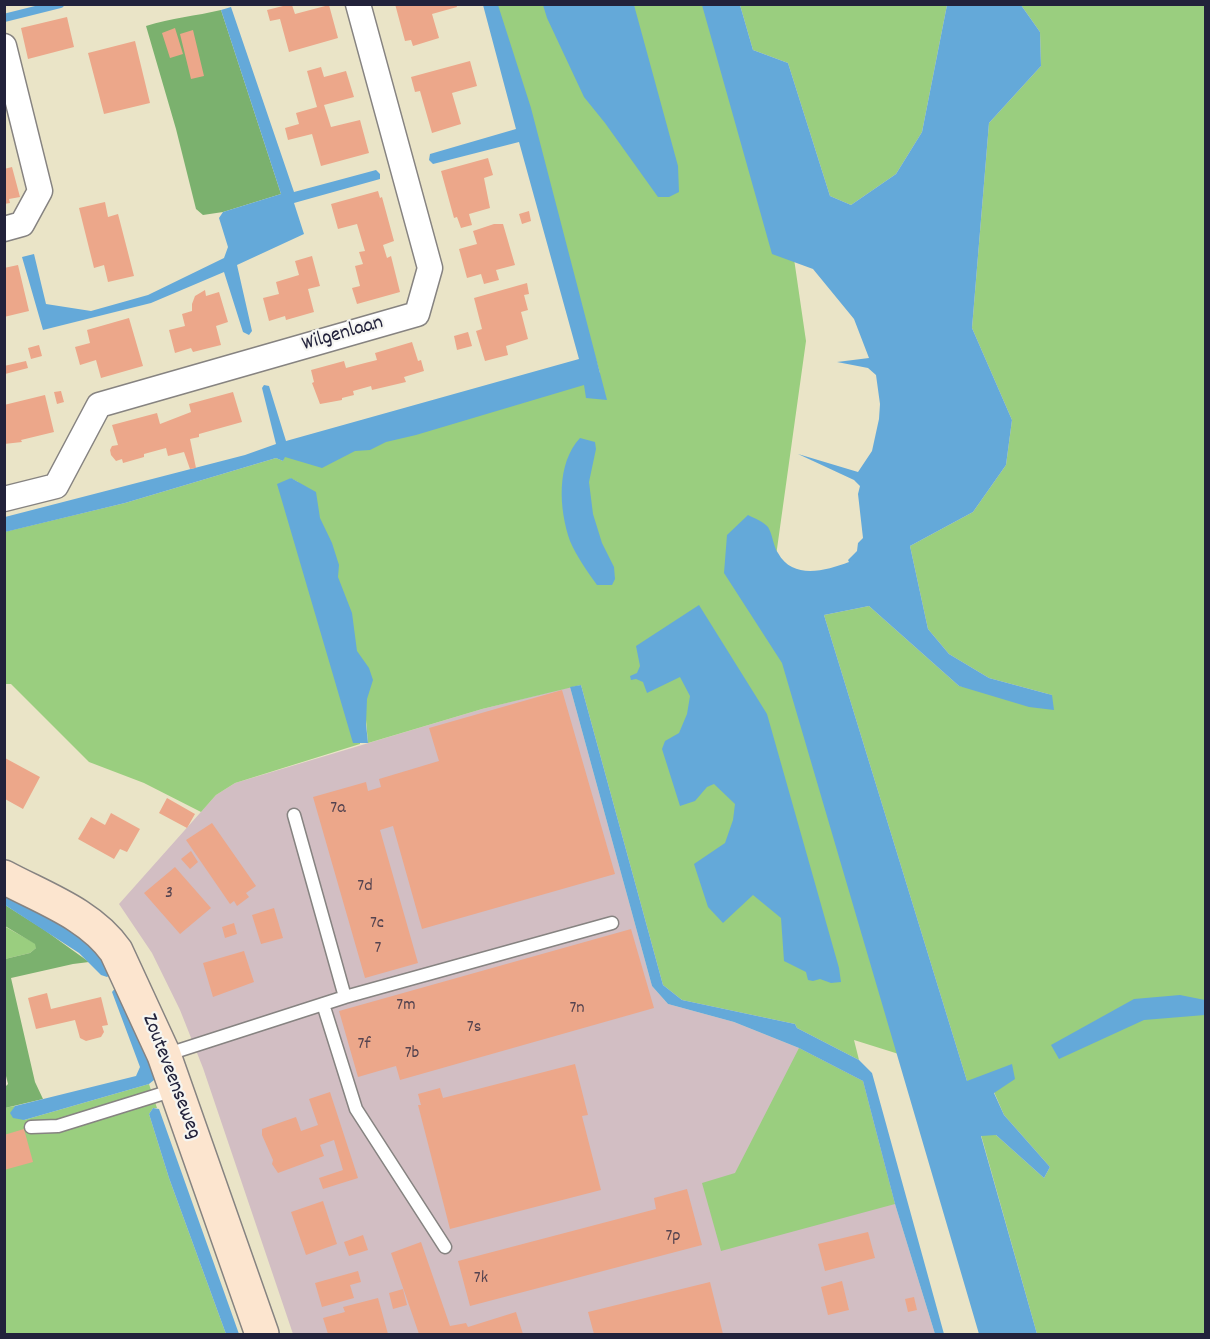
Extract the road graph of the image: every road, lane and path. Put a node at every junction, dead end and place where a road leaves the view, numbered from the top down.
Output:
1 (358, 4) edge
2 (4, 46) edge
3 (4, 229) edge
4 (4, 499) edge
5 (294, 815) dead end
6 (4, 877) edge
7 (612, 923) dead end
8 (345, 997) junction
9 (322, 1004) junction
10 (164, 1055) junction
11 (177, 1089) junction
12 (31, 1127) dead end
13 (445, 1247) dead end
14 (262, 1335) edge

1 - 4 street, Wilgenlaan
2 - 3 street
5 - 8 lane
6 - 10 street, Zouteveenseweg
7 - 8 lane
8 - 9 lane
9 - 10 lane
9 - 13 lane
10 - 11 street, Zouteveenseweg
11 - 12 lane
11 - 14 street, Zouteveenseweg

